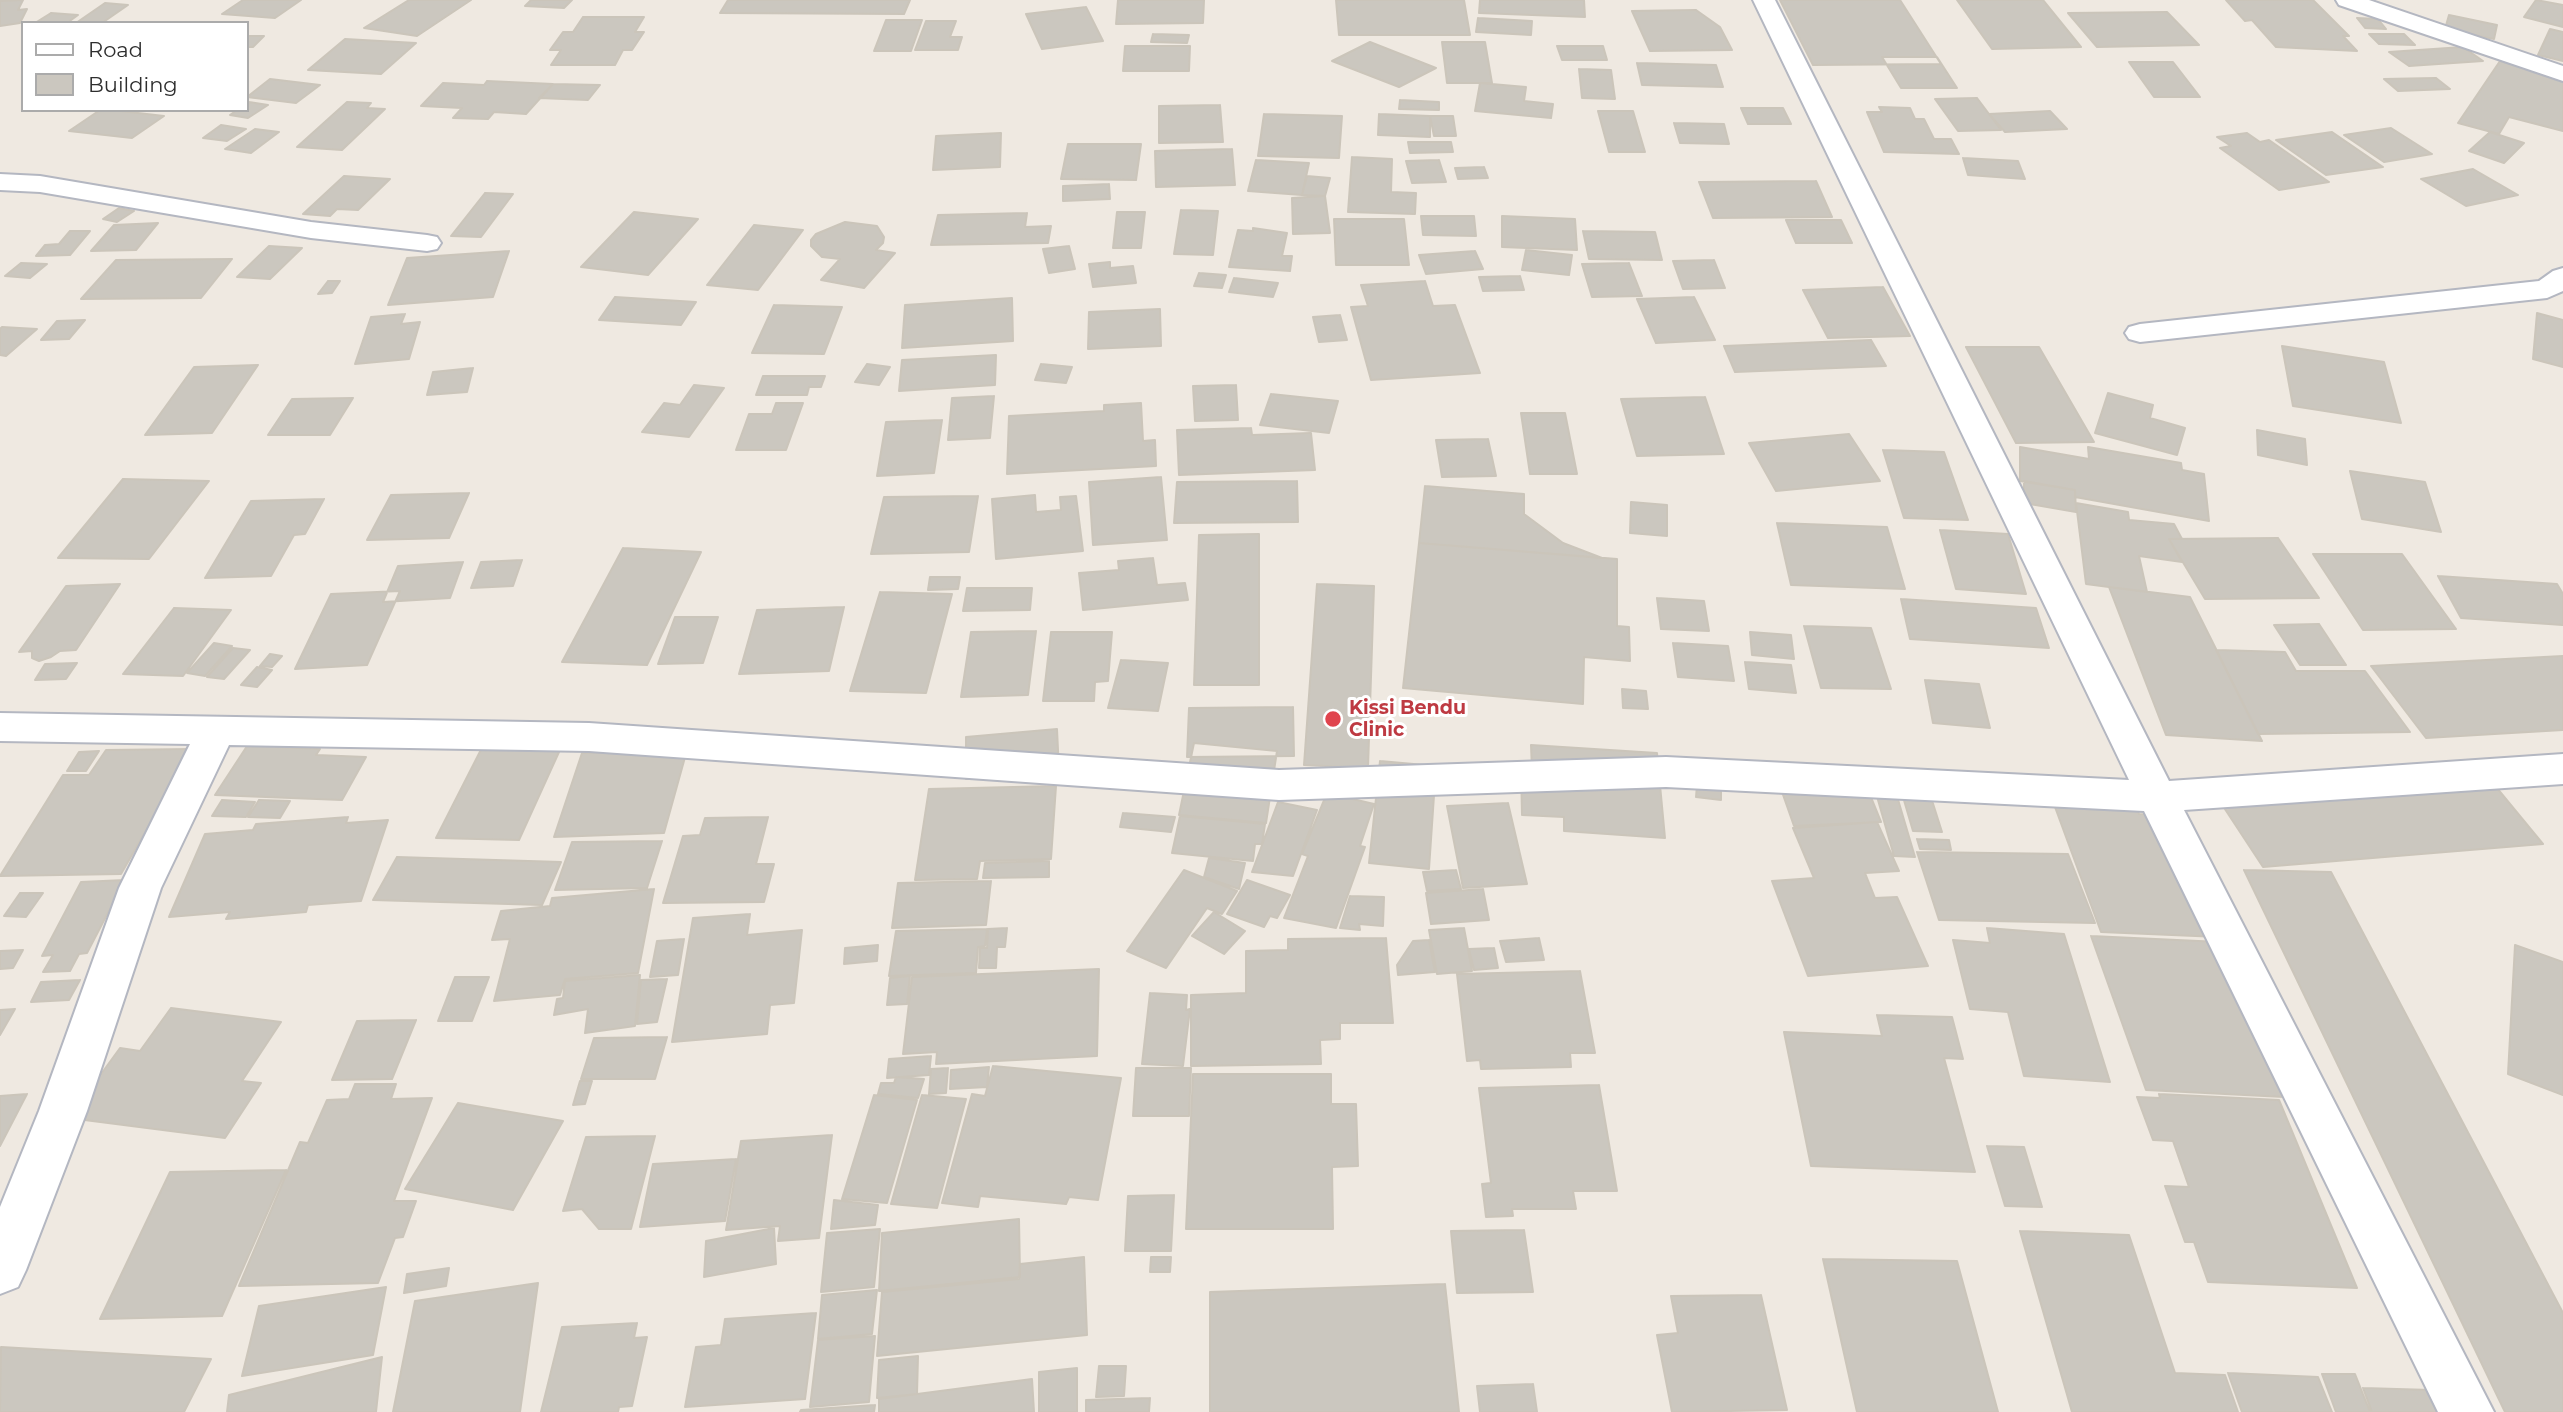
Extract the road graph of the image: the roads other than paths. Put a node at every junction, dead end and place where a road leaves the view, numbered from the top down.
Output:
1 (1764, 0) edge
2 (2347, 0) edge
3 (2563, 74) edge
4 (0, 182) edge
5 (427, 243) dead end
6 (2563, 277) edge
7 (2140, 333) dead end
8 (0, 727) edge
9 (216, 732) junction
10 (2563, 769) edge
11 (2157, 797) junction
12 (0, 1270) edge
13 (2468, 1412) edge

1 - 11 street
2 - 3 street
4 - 5 street
6 - 7 street
8 - 9 street
9 - 11 street
9 - 12 street
10 - 11 street
11 - 13 street

